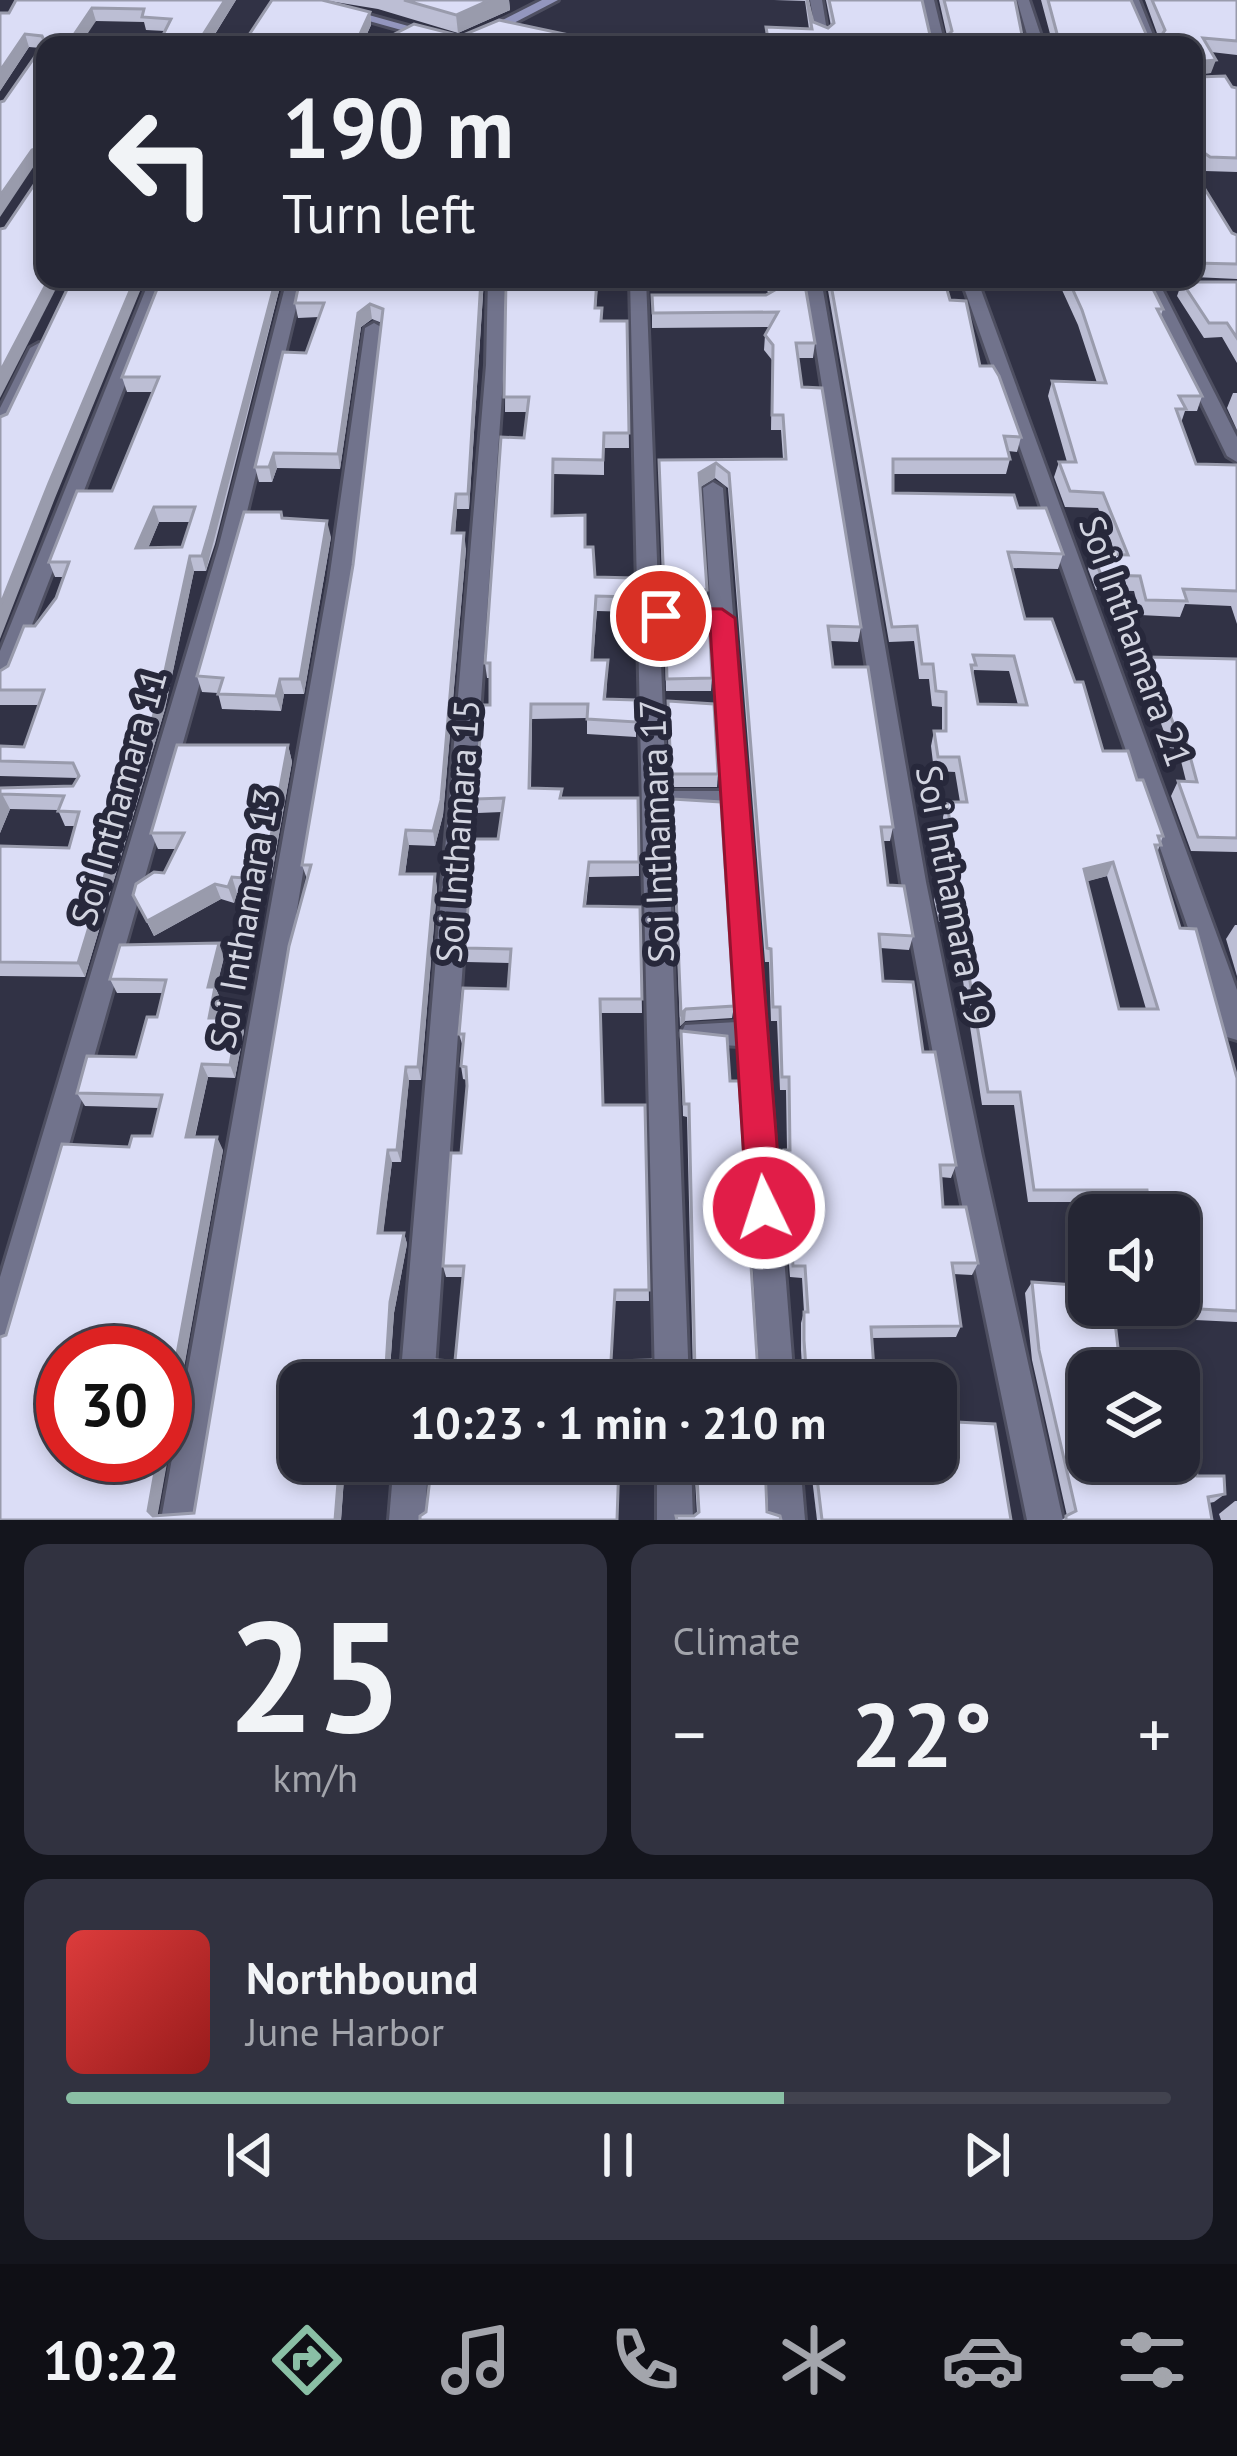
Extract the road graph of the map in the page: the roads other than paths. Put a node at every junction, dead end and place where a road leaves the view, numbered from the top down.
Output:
1 (300, 0) edge
2 (552, 0) edge
3 (816, 0) edge
4 (928, 0) edge
5 (1023, 0) edge
6 (1132, 0) edge
7 (823, 34) edge
8 (448, 36) edge
9 (474, 36) edge
10 (936, 36) edge
11 (1033, 36) edge
12 (1146, 36) edge
13 (154, 288) edge
14 (293, 288) edge
15 (496, 288) edge
16 (815, 288) edge
17 (971, 288) edge
18 (1153, 288) edge
19 (647, 293) edge
20 (374, 328) dead end
21 (46, 335) edge
22 (0, 427) edge
23 (1237, 456) edge
24 (713, 488) dead end
25 (0, 679) edge
26 (670, 800) edge
27 (734, 802) junction
28 (1237, 1028) edge
29 (694, 1034) edge
30 (752, 1034) junction
31 (0, 1332) edge
32 (419, 1362) edge
33 (672, 1362) edge
34 (775, 1362) edge
35 (410, 1482) edge
36 (674, 1482) edge
37 (784, 1482) edge
38 (179, 1520) edge
39 (407, 1520) edge
40 (675, 1520) edge
41 (787, 1520) edge
42 (1045, 1520) edge

1 - 8 street
2 - 9 street
3 - 7 street
4 - 10 street
5 - 11 street
6 - 12 street
13 - 25 street
14 - 31 street, Soi Inthamara 11
15 - 32 street, Soi Inthamara 15
16 - 42 street, Soi Inthamara 19
17 - 28 street, Soi Inthamara 21
18 - 23 street
19 - 33 street, Soi Inthamara 17
20 - 38 street, Soi Inthamara 13
21 - 22 street
24 - 27 street
26 - 27 street
27 - 30 street
29 - 30 street
30 - 34 street
35 - 39 street
36 - 40 street
37 - 41 street

